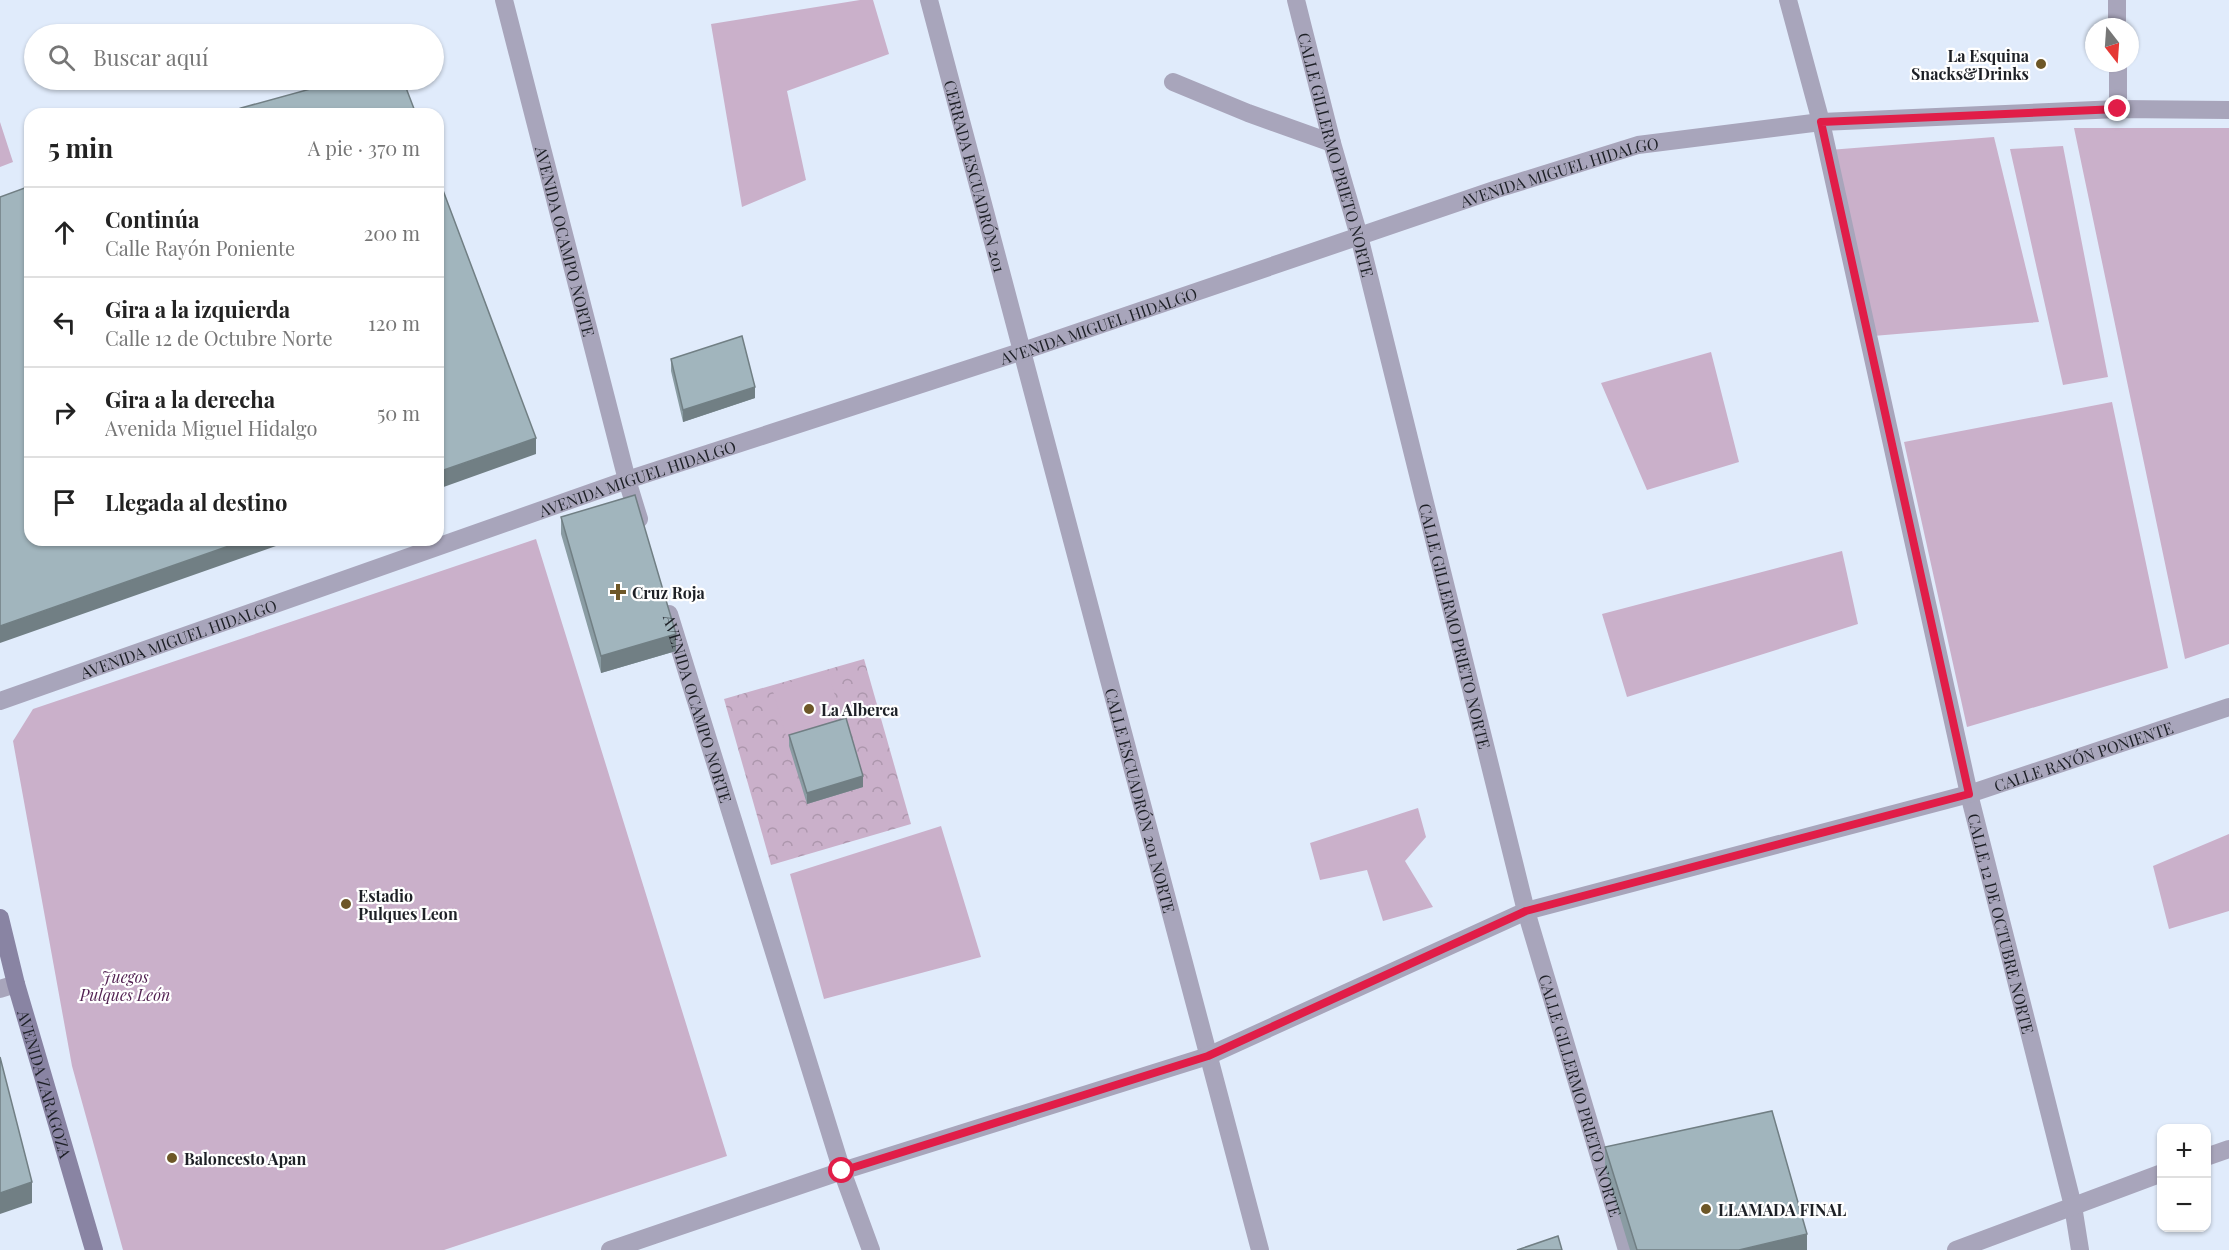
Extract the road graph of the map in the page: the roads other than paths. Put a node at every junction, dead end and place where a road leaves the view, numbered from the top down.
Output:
1 (504, 0) edge
2 (929, 0) edge
3 (1296, 0) edge
4 (1788, 0) edge
5 (2117, 0) edge
6 (2117, 18) edge
7 (2118, 72) edge
8 (1173, 82) dead end
9 (2118, 109) junction
10 (2229, 110) edge
11 (1821, 122) junction
12 (1332, 143) junction
13 (1359, 236) junction
14 (1023, 351) junction
15 (627, 480) junction
16 (645, 536) edge
17 (444, 545) edge
18 (440, 546) edge
19 (662, 593) edge
20 (0, 701) edge
21 (2229, 707) edge
22 (1969, 794) junction
23 (1526, 911) junction
24 (0, 918) edge
25 (8, 986) edge
26 (1208, 1056) junction
27 (2229, 1149) edge
28 (2211, 1155) edge
29 (842, 1171) junction
30 (2157, 1175) edge
31 (2073, 1206) junction
32 (94, 1250) edge
33 (610, 1250) edge
34 (871, 1250) edge
35 (1260, 1250) edge
36 (1627, 1250) edge
37 (1956, 1250) edge
38 (2080, 1250) edge

1 - 15 street, AVENIDA OCAMPO NORTE
2 - 14 street, CERRADA ESCUADRÓN 201
3 - 12 street, CALLE GILLERMO PRIETO NORTE
4 - 11 street, CALLE 12 DE OCTUBRE NORTE
5 - 6 street
7 - 9 street
8 - 12 street
9 - 10 street, AVENIDA MIGUEL HIDALGO
9 - 11 street, AVENIDA MIGUEL HIDALGO
11 - 13 street, AVENIDA MIGUEL HIDALGO
11 - 22 street, CALLE 12 DE OCTUBRE NORTE
12 - 13 street, CALLE GILLERMO PRIETO NORTE
13 - 14 street, AVENIDA MIGUEL HIDALGO
13 - 23 street, CALLE GILLERMO PRIETO NORTE
14 - 15 street, AVENIDA MIGUEL HIDALGO
14 - 26 street, CALLE ESCUADRÓN 201 NORTE
15 - 16 street, AVENIDA OCAMPO NORTE
15 - 17 street, AVENIDA MIGUEL HIDALGO
18 - 20 street, AVENIDA MIGUEL HIDALGO
19 - 29 street, AVENIDA OCAMPO NORTE
21 - 22 street, CALLE RAYÓN PONIENTE
22 - 23 street, CALLE RAYÓN PONIENTE
22 - 31 street, CALLE 12 DE OCTUBRE NORTE
23 - 26 street, CALLE RAYÓN PONIENTE
23 - 36 street, CALLE GILLERMO PRIETO NORTE
24 - 25 main road, AVENIDA ZARAGOZA
25 - 32 main road, AVENIDA ZARAGOZA
26 - 29 street, CALLE RAYÓN PONIENTE
26 - 35 street, CALLE ESCUADRÓN 201 NORTE
27 - 28 street
29 - 33 street, CALLE RAYÓN PONIENTE
29 - 34 street
30 - 31 street
31 - 37 street
31 - 38 street, CALLE 12 DE OCTUBRE NORTE

